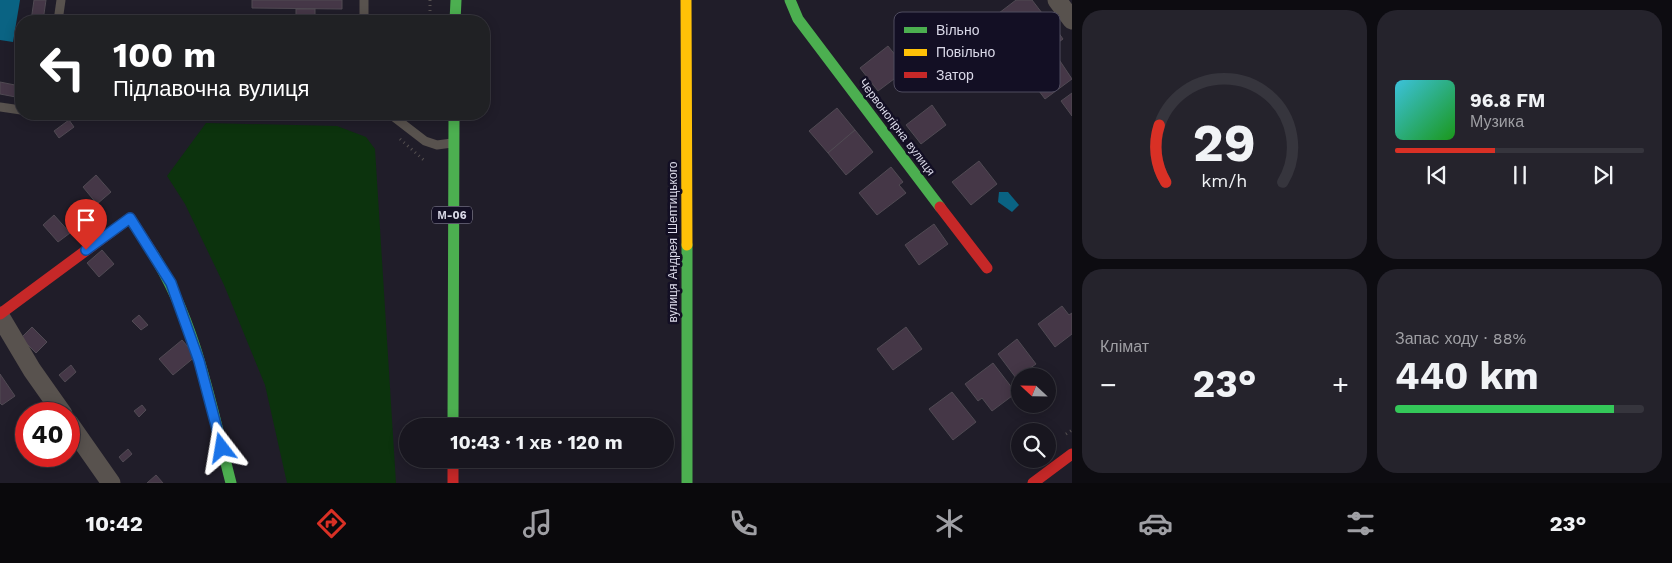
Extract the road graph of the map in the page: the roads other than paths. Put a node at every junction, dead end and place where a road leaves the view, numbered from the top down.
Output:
1 (61, 0) edge
2 (364, 0) edge
3 (456, 0) edge
4 (686, 0) edge
5 (790, 0) edge
6 (1057, 0) edge
7 (59, 15) edge
8 (364, 15) edge
9 (456, 15) edge
10 (1072, 20) edge
11 (0, 107) edge
12 (15, 109) edge
13 (398, 120) edge
14 (454, 120) edge
15 (454, 143) junction
16 (986, 268) dead end
17 (0, 315) edge
18 (54, 402) edge
19 (453, 418) edge
20 (80, 438) edge
21 (1072, 454) edge
22 (453, 468) edge
23 (1035, 482) edge
24 (111, 483) edge
25 (231, 483) edge
26 (453, 483) edge
27 (687, 483) edge

1 - 7 lane
2 - 8 lane
3 - 9 main road
4 - 27 main road, вулиця Андрея Шептицького
5 - 16 main road, Червоногірна вулиця
6 - 10 street
11 - 12 lane
13 - 15 lane
14 - 15 main road, М-06
15 - 19 main road, М-06
17 - 18 street
17 - 25 main road
20 - 24 street
21 - 23 main road
22 - 26 main road

